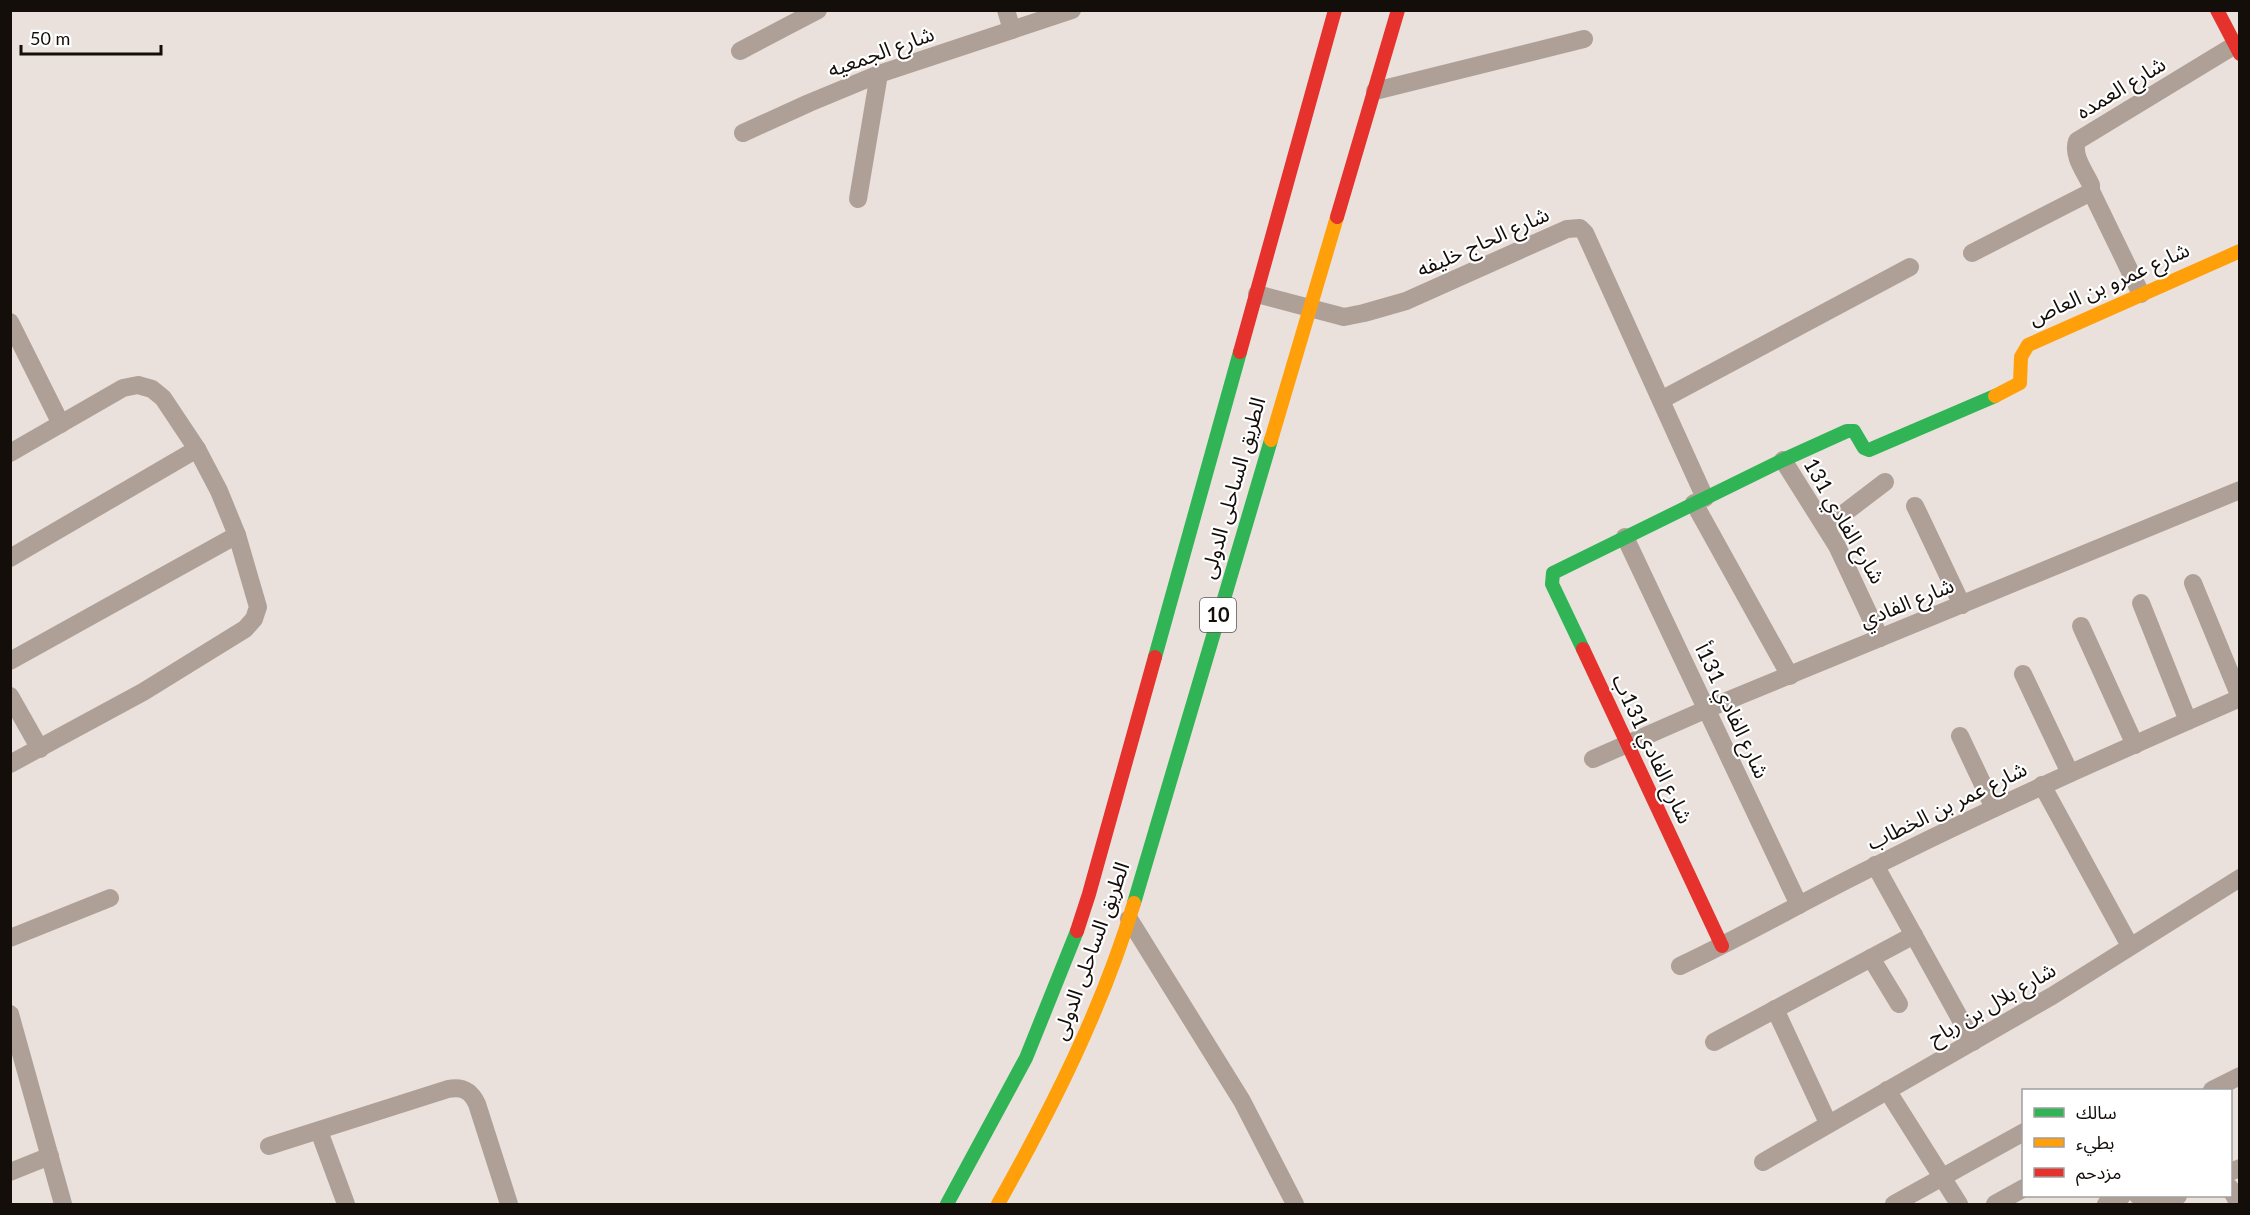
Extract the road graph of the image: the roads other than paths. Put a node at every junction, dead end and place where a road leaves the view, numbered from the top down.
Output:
1 (818, 10) edge
2 (1006, 10) edge
3 (1072, 10) edge
4 (1335, 10) edge
5 (1398, 10) edge
6 (2217, 10) edge
7 (1012, 30) junction
8 (1584, 39) dead end
9 (2237, 49) edge
10 (740, 51) dead end
11 (879, 74) junction
12 (1375, 91) junction
13 (743, 133) dead end
14 (2091, 191) junction
15 (858, 199) dead end
16 (2240, 251) edge
17 (1972, 253) dead end
18 (1910, 267) dead end
19 (1257, 294) junction
20 (2141, 294) junction
21 (1308, 309) junction
22 (10, 322) edge
23 (17, 352) edge
24 (1661, 400) junction
25 (61, 424) junction
26 (197, 449) junction
27 (10, 453) edge
28 (1783, 460) junction
29 (1885, 482) dead end
30 (2240, 490) edge
31 (1700, 501) junction
32 (1915, 506) dead end
33 (1826, 527) junction
34 (237, 535) junction
35 (1625, 537) junction
36 (10, 558) edge
37 (1558, 570) joint
38 (2193, 583) dead end
39 (2140, 603) dead end
40 (1962, 604) junction
41 (2081, 627) dead end
42 (1880, 638) junction
43 (10, 661) edge
44 (2023, 674) dead end
45 (1790, 676) junction
46 (10, 696) edge
47 (2240, 698) edge
48 (1707, 709) junction
49 (2188, 721) junction
50 (1960, 735) dead end
51 (2134, 745) junction
52 (1626, 746) junction
53 (40, 750) junction
54 (1593, 759) dead end
55 (10, 764) edge
56 (2070, 773) junction
57 (2042, 785) junction
58 (1994, 808) junction
59 (1875, 865) junction
60 (2240, 878) edge
61 (110, 898) dead end
62 (1799, 905) junction
63 (1128, 919) junction
64 (1914, 935) junction
65 (10, 938) edge
66 (1722, 946) junction
67 (2130, 946) junction
68 (1871, 958) junction
69 (1680, 966) dead end
70 (1899, 1004) dead end
71 (1775, 1009) junction
72 (10, 1014) edge
73 (1714, 1042) dead end
74 (1973, 1042) junction
75 (2240, 1076) edge
76 (2213, 1089) edge
77 (1887, 1090) junction
78 (1828, 1123) junction
79 (319, 1131) junction
80 (2022, 1133) edge
81 (269, 1146) dead end
82 (50, 1156) junction
83 (1763, 1162) dead end
84 (10, 1172) edge
85 (1943, 1178) junction
86 (2022, 1189) edge
87 (2120, 1197) edge
88 (2140, 1197) edge
89 (2176, 1197) edge
90 (63, 1204) edge
91 (346, 1204) edge
92 (510, 1204) edge
93 (947, 1204) edge
94 (998, 1204) edge
95 (1295, 1204) edge
96 (1893, 1204) edge
97 (1959, 1204) edge
98 (1995, 1204) edge
99 (2106, 1204) edge

1 - 10 street
2 - 7 street
3 - 7 street, شارع الجمعيه
4 - 19 main road, الطريق الساحلى الدولى / 10
5 - 12 main road, الطريق الساحلى الدولى / 10
6 - 9 main road
7 - 11 street, شارع الجمعيه
8 - 12 street
9 - 14 street, شارع العمده
11 - 13 street, شارع الجمعيه
11 - 15 street
12 - 21 main road, الطريق الساحلى الدولى / 10
14 - 17 street
14 - 20 street
16 - 20 main road, شارع عمرو بن العاص
18 - 24 street
19 - 21 street, شارع الحاج خليفه
19 - 93 main road, الطريق الساحلى الدولى / 10
20 - 28 main road, شارع عمرو بن العاص
21 - 24 street, شارع الحاج خليفه
21 - 63 main road, الطريق الساحلى الدولى / 10
22 - 23 street
23 - 25 street
24 - 31 street, شارع الحاج خليفه
25 - 26 street
25 - 27 street
26 - 34 street
26 - 36 street
28 - 31 main road, شارع عمرو بن العاص
28 - 33 street, شارع الفادي 131
29 - 33 street
30 - 40 street, شارع الفادي
31 - 35 main road, شارع عمرو بن العاص
31 - 45 street, شارع الحاج خليفه
32 - 40 street
33 - 42 street, شارع الفادي 131
34 - 43 street
34 - 53 street
35 - 37 main road, شارع عمرو بن العاص
35 - 48 street, شارع الفادي 131أ
37 - 52 main road, شارع الفادي 131ب
38 - 47 street
39 - 49 street
40 - 42 street, شارع الفادي
41 - 51 street
42 - 45 street, شارع الفادي
44 - 56 street
45 - 48 street, شارع الفادي
46 - 53 street
47 - 49 street, شارع عمر بن الخطاب
48 - 52 street, شارع الفادي
48 - 62 street, شارع الفادي 131أ
49 - 51 street, شارع عمر بن الخطاب
50 - 58 street
51 - 56 street, شارع عمر بن الخطاب
52 - 54 street, شارع الفادي
52 - 66 main road, شارع الفادي 131ب
53 - 55 street
56 - 57 street, شارع عمر بن الخطاب
57 - 58 street, شارع عمر بن الخطاب
57 - 67 street
58 - 59 street, شارع عمر بن الخطاب
59 - 62 street, شارع عمر بن الخطاب
59 - 64 street
60 - 67 street, شارع بلال بن رباح
61 - 65 street
62 - 66 street, شارع عمر بن الخطاب
63 - 94 main road, الطريق الساحلى الدولى / 10
63 - 95 street
64 - 68 street
64 - 74 street
66 - 69 street, شارع عمر بن الخطاب
67 - 74 street, شارع بلال بن رباح
68 - 70 street
68 - 71 street
71 - 73 street
71 - 78 street
72 - 82 street
74 - 77 street, شارع بلال بن رباح
75 - 76 street
77 - 78 street, شارع بلال بن رباح
77 - 85 street
78 - 83 street, شارع بلال بن رباح
79 - 81 street
79 - 91 street
79 - 92 street
80 - 85 street
82 - 84 street
82 - 90 street
85 - 96 street
85 - 97 street
86 - 98 street
87 - 99 street
88 - 89 street

